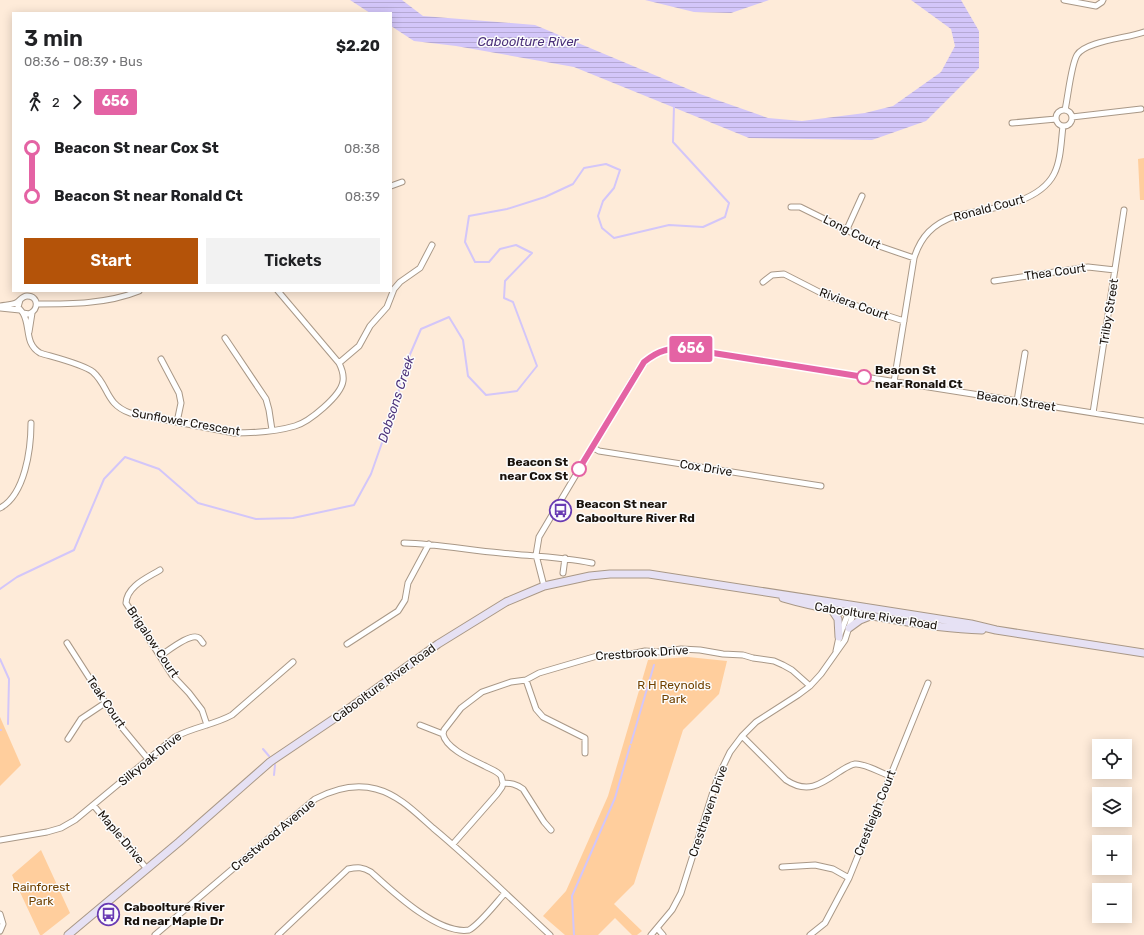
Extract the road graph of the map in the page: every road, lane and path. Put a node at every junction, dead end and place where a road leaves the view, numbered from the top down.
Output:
1 (1064, 0) edge
2 (1103, 0) edge
3 (1144, 32) edge
4 (1141, 109) dead end
5 (1065, 110) junction
6 (1072, 117) junction
7 (1056, 119) junction
8 (1012, 123) dead end
9 (1063, 126) junction
10 (402, 182) dead end
11 (392, 186) edge
12 (862, 196) dead end
13 (791, 207) dead end
14 (1124, 210) dead end
15 (847, 229) junction
16 (432, 245) dead end
17 (914, 258) junction
18 (1116, 270) junction
19 (994, 281) dead end
20 (763, 282) dead end
21 (137, 292) edge
22 (279, 292) edge
23 (27, 294) edge
24 (20, 300) junction
25 (37, 304) junction
26 (0, 307) edge
27 (21, 312) junction
28 (32, 313) junction
29 (904, 321) junction
30 (29, 333) junction
31 (225, 338) dead end
32 (1025, 353) dead end
33 (161, 360) dead end
34 (339, 363) junction
35 (894, 382) junction
36 (1017, 401) junction
37 (1093, 413) junction
38 (1144, 421) edge
39 (177, 422) junction
40 (31, 423) dead end
41 (272, 430) junction
42 (592, 446) junction
43 (821, 486) dead end
44 (0, 508) edge
45 (404, 543) dead end
46 (429, 544) junction
47 (536, 555) junction
48 (565, 558) junction
49 (592, 563) dead end
50 (160, 570) dead end
51 (564, 573) dead end
52 (544, 586) junction
53 (758, 591) junction
54 (853, 605) junction
55 (832, 610) junction
56 (851, 613) junction
57 (870, 616) junction
58 (849, 628) junction
59 (996, 630) junction
60 (839, 637) junction
61 (67, 642) dead end
62 (203, 643) dead end
63 (348, 644) dead end
64 (836, 652) junction
65 (1144, 654) edge
66 (160, 656) junction
67 (293, 662) dead end
68 (526, 680) junction
69 (928, 683) dead end
70 (810, 686) junction
71 (105, 703) junction
72 (207, 725) junction
73 (420, 725) dead end
74 (444, 734) junction
75 (742, 736) junction
76 (68, 739) dead end
77 (585, 753) dead end
78 (148, 759) junction
79 (890, 776) junction
80 (503, 783) junction
81 (94, 806) junction
82 (551, 830) dead end
83 (0, 840) edge
84 (453, 844) junction
85 (782, 867) dead end
86 (147, 869) junction
87 (849, 878) junction
88 (505, 893) junction
89 (0, 914) edge
90 (657, 928) junction
91 (0, 931) edge
92 (461, 934) edge
93 (68, 935) edge
94 (155, 935) edge
95 (278, 935) edge
96 (550, 935) edge
97 (650, 935) edge
98 (663, 935) edge
99 (810, 935) edge

1 - 2 street
3 - 5 street
4 - 6 street
5 - 6 street
5 - 7 street
6 - 9 street
7 - 8 street
7 - 9 street
9 - 17 street, Ronald Court
10 - 11 street
12 - 15 street
13 - 15 street, Long Court
14 - 18 street, Trilby Street
15 - 17 street, Long Court
16 - 34 street
17 - 29 street, Ronald Court
18 - 19 street, Thea Court
18 - 37 street, Trilby Street
20 - 29 street, Riviera Court
21 - 25 street
22 - 34 street, Sunflower Crescent
23 - 24 street
23 - 25 street
24 - 26 street
24 - 27 street
25 - 28 street
26 - 27 street
27 - 28 street
27 - 30 street, Sunflower Crescent
28 - 30 street
29 - 35 street, Ronald Court
30 - 39 street, Sunflower Crescent
31 - 41 street
32 - 36 street
33 - 39 street
34 - 41 street, Sunflower Crescent
35 - 36 street, Beacon Street
35 - 42 street, Beacon Street
36 - 37 street, Beacon Street
37 - 38 street, Beacon Street
39 - 41 street, Sunflower Crescent
40 - 44 street
42 - 43 street, Cox Drive
42 - 47 street, Beacon Street
45 - 46 street
46 - 47 street
46 - 63 street
47 - 48 street
47 - 52 street, Beacon Street
48 - 49 street
48 - 51 street
50 - 66 street, Brigalow Court
52 - 53 main road, Caboolture River Road
52 - 86 main road, Caboolture River Road
53 - 54 main road, Caboolture River Road
53 - 55 main road, Caboolture River Road
54 - 56 street, Cresthaven Drive
54 - 59 main road, Caboolture River Road
55 - 56 main road, Caboolture River Road
55 - 60 main road
56 - 57 main road, Caboolture River Road
56 - 58 street, Cresthaven Drive
56 - 60 street, Cresthaven Drive
57 - 58 main road
57 - 59 main road, Caboolture River Road
58 - 64 street, Cresthaven Drive
59 - 65 main road, Caboolture River Road
60 - 64 street, Cresthaven Drive
61 - 71 street, Teak Court
62 - 66 street
64 - 70 street, Cresthaven Drive
66 - 72 street, Brigalow Court
67 - 72 street, Silkyoak Drive
68 - 70 street, Crestbrook Drive
68 - 74 street, Crestbrook Drive
68 - 77 street
69 - 79 street, Crestleigh Court
70 - 75 street, Cresthaven Drive
71 - 76 street
71 - 78 street, Teak Court
72 - 78 street, Silkyoak Drive
73 - 74 street
74 - 80 street
75 - 79 street
75 - 90 street, Cresthaven Drive
78 - 81 street, Silkyoak Drive
79 - 87 street, Crestleigh Court
80 - 82 street
80 - 84 street
81 - 83 street, Silkyoak Drive
81 - 86 street, Maple Drive
84 - 88 street, Crestwood Avenue
84 - 94 street, Crestwood Avenue
85 - 87 street
86 - 93 main road, Caboolture River Road
87 - 99 street, Crestleigh Court
88 - 92 street
88 - 96 street, Crestwood Avenue
89 - 91 street
90 - 97 street, Cresthaven Drive
90 - 98 street
92 - 95 street

